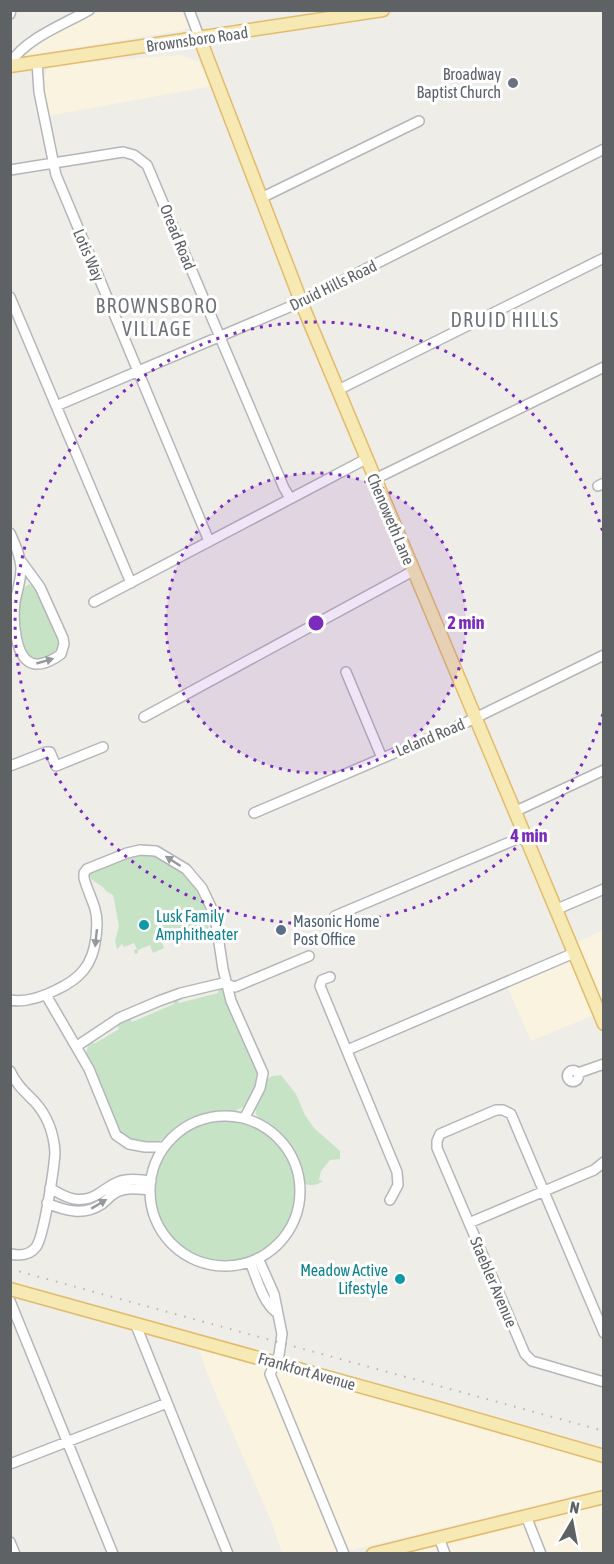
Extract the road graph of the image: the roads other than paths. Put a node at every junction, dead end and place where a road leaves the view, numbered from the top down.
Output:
1 (90, 10) edge
2 (189, 10) edge
3 (383, 10) edge
4 (200, 39) junction
5 (37, 61) junction
6 (10, 64) edge
7 (419, 121) dead end
8 (603, 149) edge
9 (53, 163) junction
10 (10, 170) edge
11 (261, 198) junction
12 (603, 258) edge
13 (10, 297) edge
14 (301, 301) junction
15 (219, 337) junction
16 (603, 367) edge
17 (138, 370) junction
18 (338, 390) junction
19 (56, 406) junction
20 (366, 459) junction
21 (375, 479) junction
22 (290, 498) junction
23 (10, 533) edge
24 (209, 541) junction
25 (21, 561) junction
26 (413, 571) junction
27 (38, 582) junction
28 (131, 583) junction
29 (19, 585) junction
30 (94, 602) dead end
31 (603, 655) edge
32 (346, 672) dead end
33 (144, 717) dead end
34 (475, 718) junction
35 (103, 747) dead end
36 (382, 758) junction
37 (10, 766) edge
38 (603, 770) edge
39 (514, 812) junction
40 (254, 813) dead end
41 (524, 836) junction
42 (603, 889) edge
43 (555, 910) junction
44 (335, 916) dead end
45 (574, 953) junction
46 (309, 956) dead end
47 (330, 977) dead end
48 (227, 985) junction
49 (46, 995) junction
50 (10, 1000) edge
51 (603, 1021) edge
52 (77, 1046) junction
53 (352, 1048) dead end
54 (603, 1064) edge
55 (10, 1071) edge
56 (579, 1073) dead end
57 (245, 1117) junction
58 (164, 1147) junction
59 (603, 1162) edge
60 (150, 1186) junction
61 (50, 1188) junction
62 (544, 1192) junction
63 (390, 1200) dead end
64 (47, 1203) junction
65 (469, 1224) junction
66 (10, 1254) edge
67 (256, 1261) junction
68 (10, 1289) edge
69 (267, 1291) junction
70 (10, 1301) edge
71 (135, 1323) junction
72 (603, 1333) edge
73 (275, 1362) junction
74 (603, 1382) edge
75 (167, 1403) junction
76 (68, 1442) junction
77 (603, 1456) edge
78 (10, 1464) edge
79 (603, 1497) edge
80 (526, 1516) junction
81 (439, 1537) junction
82 (10, 1542) edge
83 (15, 1554) edge
84 (113, 1554) edge
85 (228, 1554) edge
86 (345, 1554) edge
87 (373, 1554) edge
88 (445, 1554) edge
89 (541, 1554) edge

1 - 6 street
2 - 4 street, Chenoweth Lane
3 - 4 main road, Brownsboro Road
4 - 5 main road, Brownsboro Road
4 - 11 main road, Chenoweth Lane
5 - 6 main road, Brownsboro Road
5 - 9 street, Lotis Way
7 - 11 street
8 - 14 street, Druid Hills Road
9 - 10 street, Oread Road
9 - 15 street, Oread Road
9 - 17 street, Lotis Way
11 - 14 main road, Chenoweth Lane
12 - 18 street
13 - 19 street
14 - 15 street, Druid Hills Road
14 - 18 main road, Chenoweth Lane
15 - 17 street, Druid Hills Road
15 - 22 street, Oread Road
16 - 21 street
17 - 19 street, Druid Hills Road
17 - 24 street, Lotis Way
18 - 20 main road, Chenoweth Lane
19 - 28 street
20 - 21 main road, Chenoweth Lane
20 - 22 street
21 - 26 main road, Chenoweth Lane
22 - 24 street
23 - 25 street
24 - 28 street
25 - 27 street
25 - 29 street
26 - 33 street
26 - 34 main road, Chenoweth Lane
27 - 29 street
29 -> 27 street
28 - 30 street
31 - 34 street, Leland Road
32 - 36 street
34 - 36 street, Leland Road
34 - 39 main road, Chenoweth Lane
35 - 37 street
36 - 40 street, Leland Road
38 - 39 street
39 - 41 main road, Chenoweth Lane
41 - 43 main road, Chenoweth Lane
41 - 44 street
42 - 43 street
43 - 45 main road, Chenoweth Lane
45 - 51 main road, Chenoweth Lane
45 - 53 street
46 - 48 street
47 - 63 street
48 -> 49 street
48 - 52 street
48 - 57 street
49 - 50 street
49 - 52 street
52 - 58 street
54 - 56 street
55 - 61 street
57 - 58 street
57 - 67 street
58 - 60 street
59 - 62 street
60 - 61 street
64 -> 60 street
60 - 67 street
61 - 64 street
62 - 65 street
62 - 65 street, Staebler Avenue
62 - 72 street
64 - 66 street
65 - 74 street, Staebler Avenue
67 - 69 street
67 - 69 street
68 - 71 main road, Frankfort Avenue
69 - 73 street
70 - 76 street
71 - 73 main road, Frankfort Avenue
71 - 75 street
73 - 77 main road, Frankfort Avenue
73 - 86 street
75 - 76 street
75 - 85 street
76 - 78 street
76 - 84 street
79 - 80 main road
80 - 81 main road
80 - 89 street
81 - 87 main road
81 - 88 street
82 - 83 street

